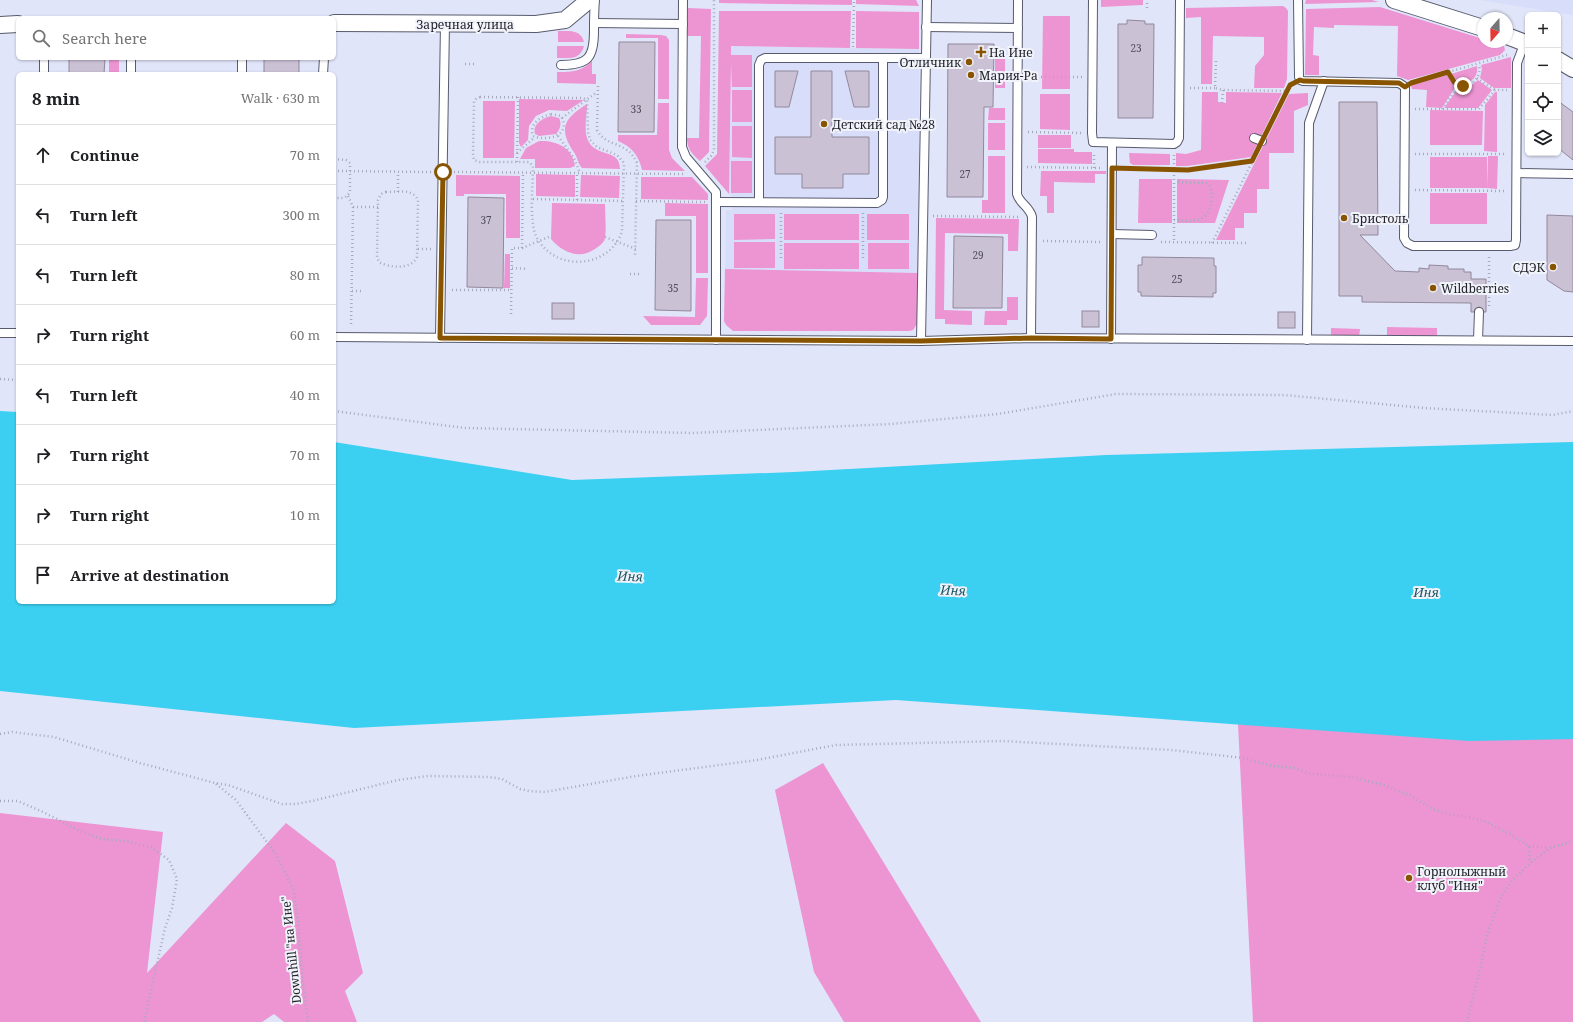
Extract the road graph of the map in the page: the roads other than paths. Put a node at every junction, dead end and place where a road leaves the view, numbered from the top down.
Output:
1 (589, 0) edge
2 (594, 0) edge
3 (683, 0) edge
4 (926, 0) edge
5 (1018, 0) edge
6 (1093, 0) edge
7 (1180, 0) edge
8 (1298, 0) edge
9 (1394, 0) edge
10 (336, 23) edge
11 (445, 23) junction
12 (594, 23) junction
13 (16, 24) edge
14 (683, 24) junction
15 (0, 25) edge
16 (1477, 26) edge
17 (926, 27) junction
18 (1018, 28) junction
19 (1513, 38) edge
20 (1525, 43) edge
21 (1525, 45) edge
22 (883, 58) junction
23 (926, 58) junction
24 (44, 60) edge
25 (131, 60) edge
26 (242, 60) edge
27 (324, 60) edge
28 (1561, 62) edge
29 (561, 65) dead end
30 (1573, 69) edge
31 (44, 72) edge
32 (131, 72) edge
33 (242, 72) edge
34 (323, 72) edge
35 (1324, 81) junction
36 (1112, 144) junction
37 (1517, 173) junction
38 (1573, 174) edge
39 (718, 202) junction
40 (759, 202) junction
41 (1112, 234) junction
42 (1152, 235) dead end
43 (1479, 312) dead end
44 (0, 333) edge
45 (16, 333) edge
46 (336, 337) edge
47 (440, 338) junction
48 (1031, 338) junction
49 (1111, 339) junction
50 (716, 340) junction
51 (1307, 340) junction
52 (1478, 340) junction
53 (921, 341) junction
54 (1573, 341) edge

1 - 11 street, Заречная улица
2 - 12 lane
3 - 14 lane
4 - 17 lane
5 - 18 lane
6 - 36 lane
7 - 36 lane
8 - 35 lane
9 - 16 street
10 - 11 street, Заречная улица
11 - 47 lane
12 - 14 lane
12 - 29 lane
13 - 15 street
14 - 39 lane
17 - 18 lane
17 - 23 lane
18 - 48 lane
19 - 20 street
21 - 37 lane
22 - 23 lane
22 - 40 lane
22 - 40 lane
23 - 53 lane
24 - 31 lane
25 - 32 lane
26 - 33 lane
27 - 34 lane
28 - 30 street
35 - 37 lane
35 - 51 lane
36 - 41 lane
37 - 38 lane
39 - 40 lane
39 - 50 lane
41 - 42 lane
41 - 49 lane
43 - 52 lane
44 - 45 lane
46 - 47 lane
47 - 50 lane
48 - 49 lane
48 - 53 lane
49 - 51 lane
50 - 53 lane
51 - 52 lane
52 - 54 lane

